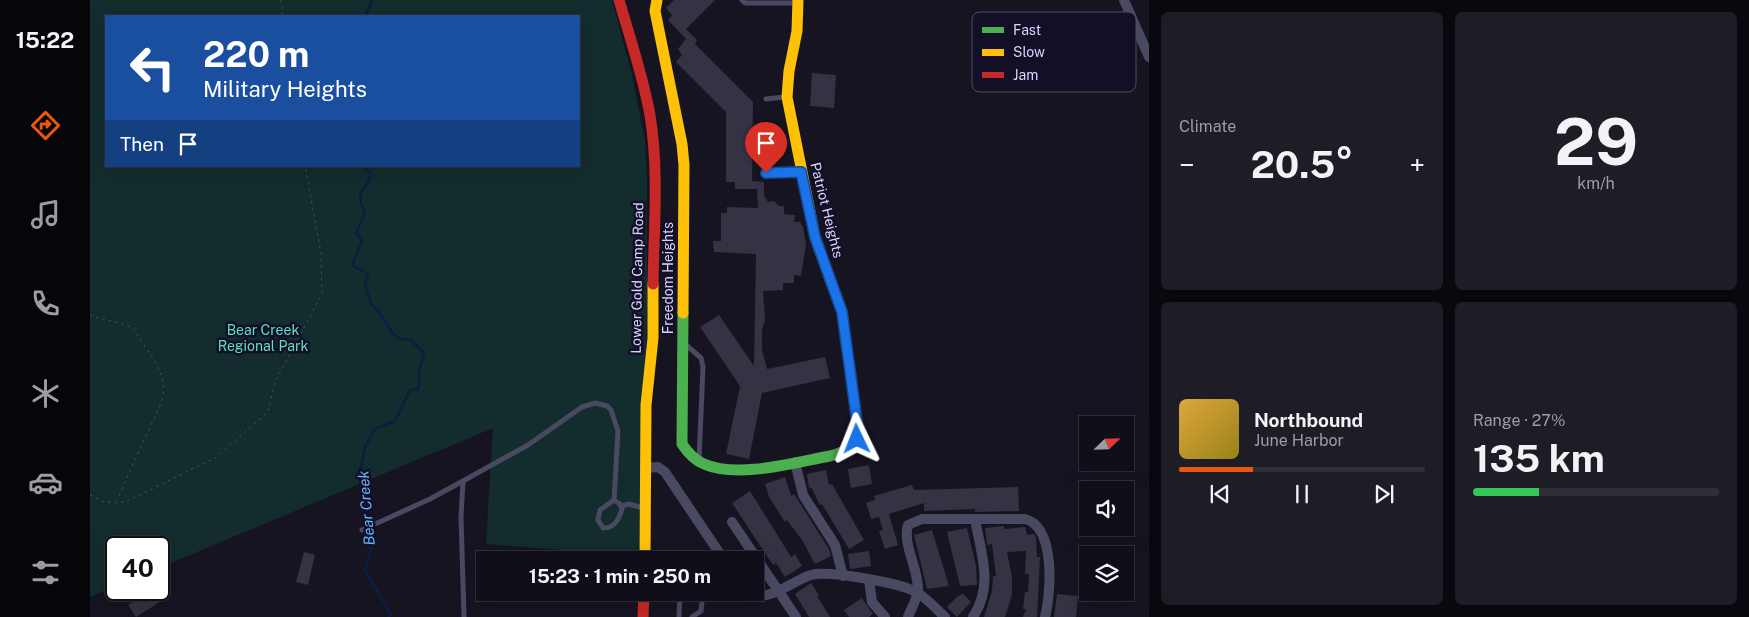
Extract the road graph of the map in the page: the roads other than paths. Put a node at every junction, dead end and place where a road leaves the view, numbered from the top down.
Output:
1 (620, 0) edge
2 (657, 0) edge
3 (742, 0) edge
4 (1124, 0) edge
5 (798, 2) edge
6 (1129, 12) edge
7 (1136, 27) edge
8 (1149, 57) edge
9 (787, 97) junction
10 (766, 99) dead end
11 (801, 172) junction
12 (766, 173) dead end
13 (683, 342) junction
14 (699, 460) junction
15 (791, 462) junction
16 (645, 468) junction
17 (463, 481) junction
18 (614, 500) junction
19 (620, 506) junction
20 (646, 509) junction
21 (975, 519) junction
22 (732, 522) dead end
23 (362, 530) dead end
24 (645, 551) edge
25 (718, 551) edge
26 (843, 576) junction
27 (869, 580) junction
28 (779, 591) junction
29 (918, 593) junction
30 (764, 595) edge
31 (644, 601) edge
32 (680, 601) edge
33 (703, 601) edge
34 (464, 617) edge
35 (643, 617) edge
36 (679, 617) edge
37 (692, 617) edge
38 (796, 617) edge
39 (885, 617) edge
40 (908, 617) edge
41 (945, 617) edge
42 (973, 617) edge
43 (1045, 617) edge

1 - 16 street, Lower Gold Camp Road
2 - 13 street, Freedom Heights
3 - 5 lane
4 - 6 street
5 - 9 street, Patriot Heights
7 - 8 street
9 - 10 lane
9 - 11 street, Patriot Heights
11 - 12 street
11 - 15 street, Patriot Heights
13 - 14 street, Freedom Heights
13 - 14 lane
14 - 15 street, Freedom Heights
15 - 26 street
16 - 20 street, Lower Gold Camp Road
16 - 25 street
17 - 18 lane
17 - 23 lane
17 - 34 lane
18 - 19 lane
18 - 19 lane
19 - 20 lane
20 - 24 street, Lower Gold Camp Road
21 - 29 street
21 - 42 street
21 - 43 street
22 - 28 street
26 - 27 street
26 - 28 street
27 - 29 street
27 - 39 street
28 - 30 street
28 - 38 street
29 - 40 street
29 - 41 street
31 - 35 street
32 - 36 lane
33 - 37 lane

